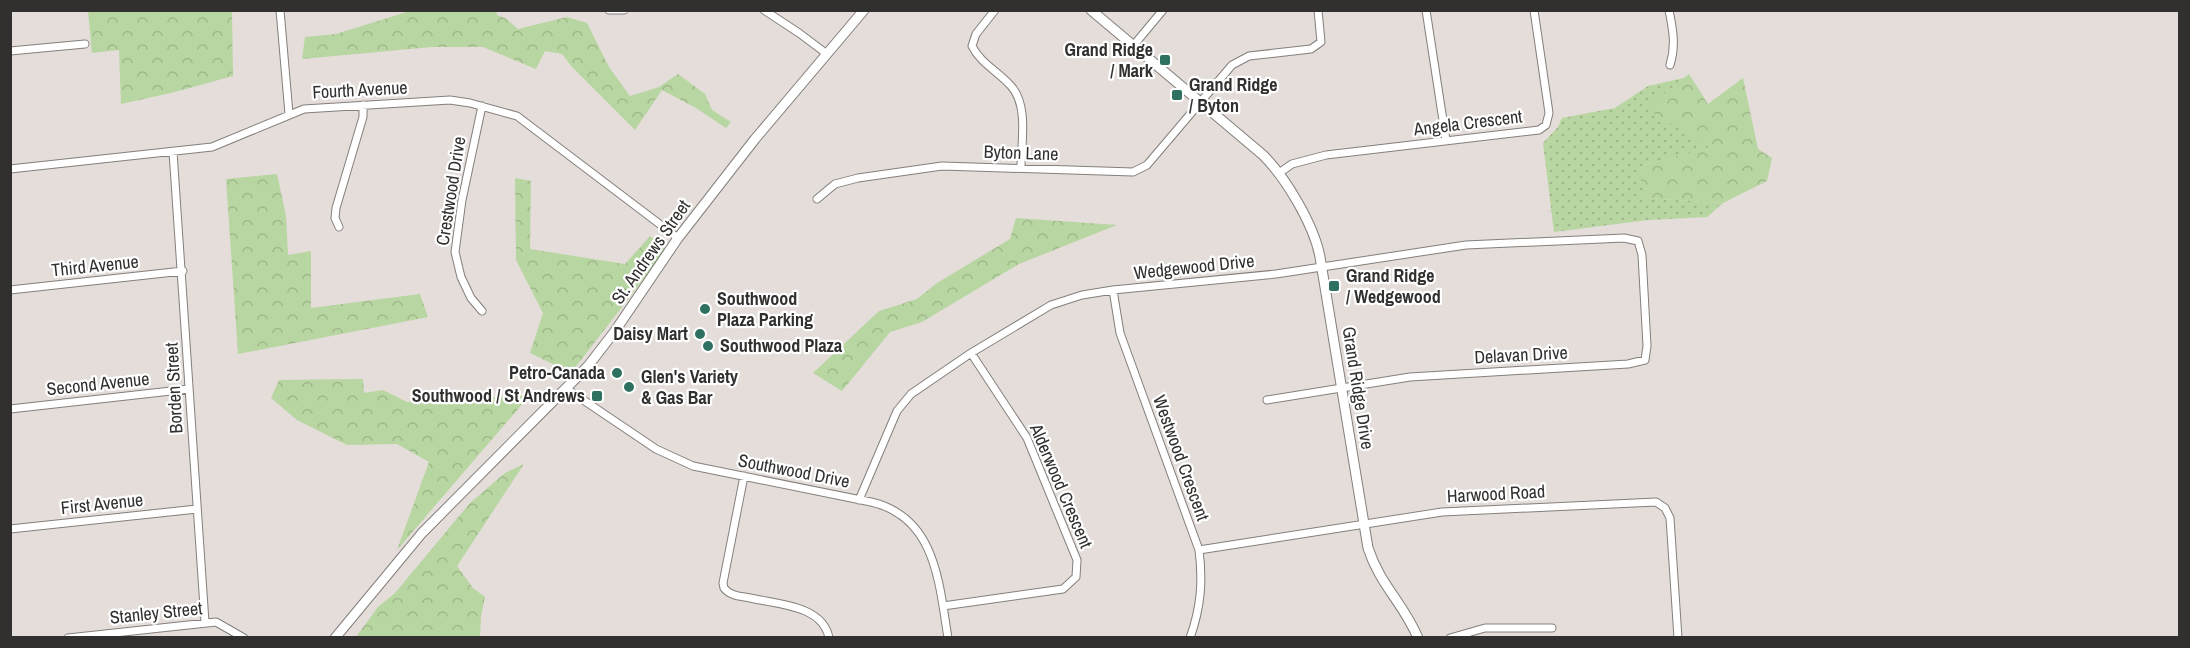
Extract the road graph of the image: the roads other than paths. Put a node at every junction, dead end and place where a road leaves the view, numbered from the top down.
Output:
1 (280, 10) edge
2 (609, 10) edge
3 (624, 10) edge
4 (764, 10) edge
5 (864, 10) edge
6 (995, 10) edge
7 (1091, 10) edge
8 (1163, 10) edge
9 (1318, 10) edge
10 (1426, 10) edge
11 (1534, 10) edge
12 (1669, 10) edge
13 (85, 44) dead end
14 (1133, 46) junction
15 (10, 51) edge
16 (827, 54) junction
17 (1670, 65) dead end
18 (1201, 102) junction
19 (363, 105) junction
20 (482, 106) junction
21 (289, 114) junction
22 (1446, 140) junction
23 (173, 152) junction
24 (1021, 168) junction
25 (10, 169) edge
26 (1279, 173) junction
27 (817, 199) dead end
28 (339, 227) dead end
29 (678, 238) junction
30 (1624, 238) joint
31 (1322, 268) junction
32 (183, 271) junction
33 (10, 290) edge
34 (1113, 290) junction
35 (482, 311) dead end
36 (971, 353) junction
37 (1341, 387) junction
38 (189, 389) junction
39 (567, 389) junction
40 (1267, 400) dead end
41 (10, 409) edge
42 (744, 476) junction
43 (859, 500) junction
44 (197, 509) junction
45 (1363, 523) junction
46 (10, 529) edge
47 (1199, 550) junction
48 (943, 606) junction
49 (206, 622) junction
50 (1552, 628) dead end
51 (68, 638) edge
52 (243, 638) edge
53 (335, 638) edge
54 (828, 638) edge
55 (948, 638) edge
56 (1190, 638) edge
57 (1418, 638) edge
58 (1450, 638) edge
59 (1678, 638) edge

1 - 21 street
2 - 3 street
4 - 16 street
5 - 16 main road, St. Andrews Street
6 - 24 street
7 - 14 main road, Grand Ridge Drive
8 - 14 street
9 - 18 street, Byton Lane
10 - 22 street
11 - 22 street, Angela Crescent
12 - 17 street
13 - 15 street
14 - 18 main road, Grand Ridge Drive
16 - 29 main road, St. Andrews Street
18 - 24 street, Byton Lane
18 - 26 main road, Grand Ridge Drive
19 - 20 street, Fourth Avenue
19 - 21 street, Fourth Avenue
19 - 28 street
20 - 29 street, Fourth Avenue
20 - 35 street, Crestwood Drive
21 - 23 street, Fourth Avenue
22 - 26 street, Angela Crescent
23 - 25 street, Fourth Avenue
23 - 32 street, Borden Street
24 - 27 street, Byton Lane
26 - 31 main road, Grand Ridge Drive
29 - 39 main road, St. Andrews Street
30 - 31 street, Wedgewood Drive
30 - 37 street, Delavan Drive
31 - 34 street, Wedgewood Drive
31 - 37 main road, Grand Ridge Drive
32 - 33 street, Third Avenue
32 - 38 street, Borden Street
34 - 36 street, Wedgewood Drive
34 - 47 street, Westwood Crescent
36 - 43 street, Wedgewood Drive
36 - 48 street, Alderwood Crescent
37 - 40 street, Delavan Drive
37 - 45 main road, Grand Ridge Drive
38 - 41 street, Second Avenue
38 - 44 street, Borden Street
39 - 42 street, Southwood Drive
39 - 53 main road, St. Andrews Street
42 - 43 street, Southwood Drive
42 - 54 street
43 - 48 street, Southwood Drive
44 - 46 street, First Avenue
44 - 49 street, Borden Street
45 - 47 street, Harwood Road
45 - 57 main road, Grand Ridge Drive
45 - 59 street, Harwood Road
47 - 56 street, Westwood Crescent
48 - 55 street, Southwood Drive
49 - 51 street, Stanley Street
49 - 52 street, Stanley Street
50 - 58 street

